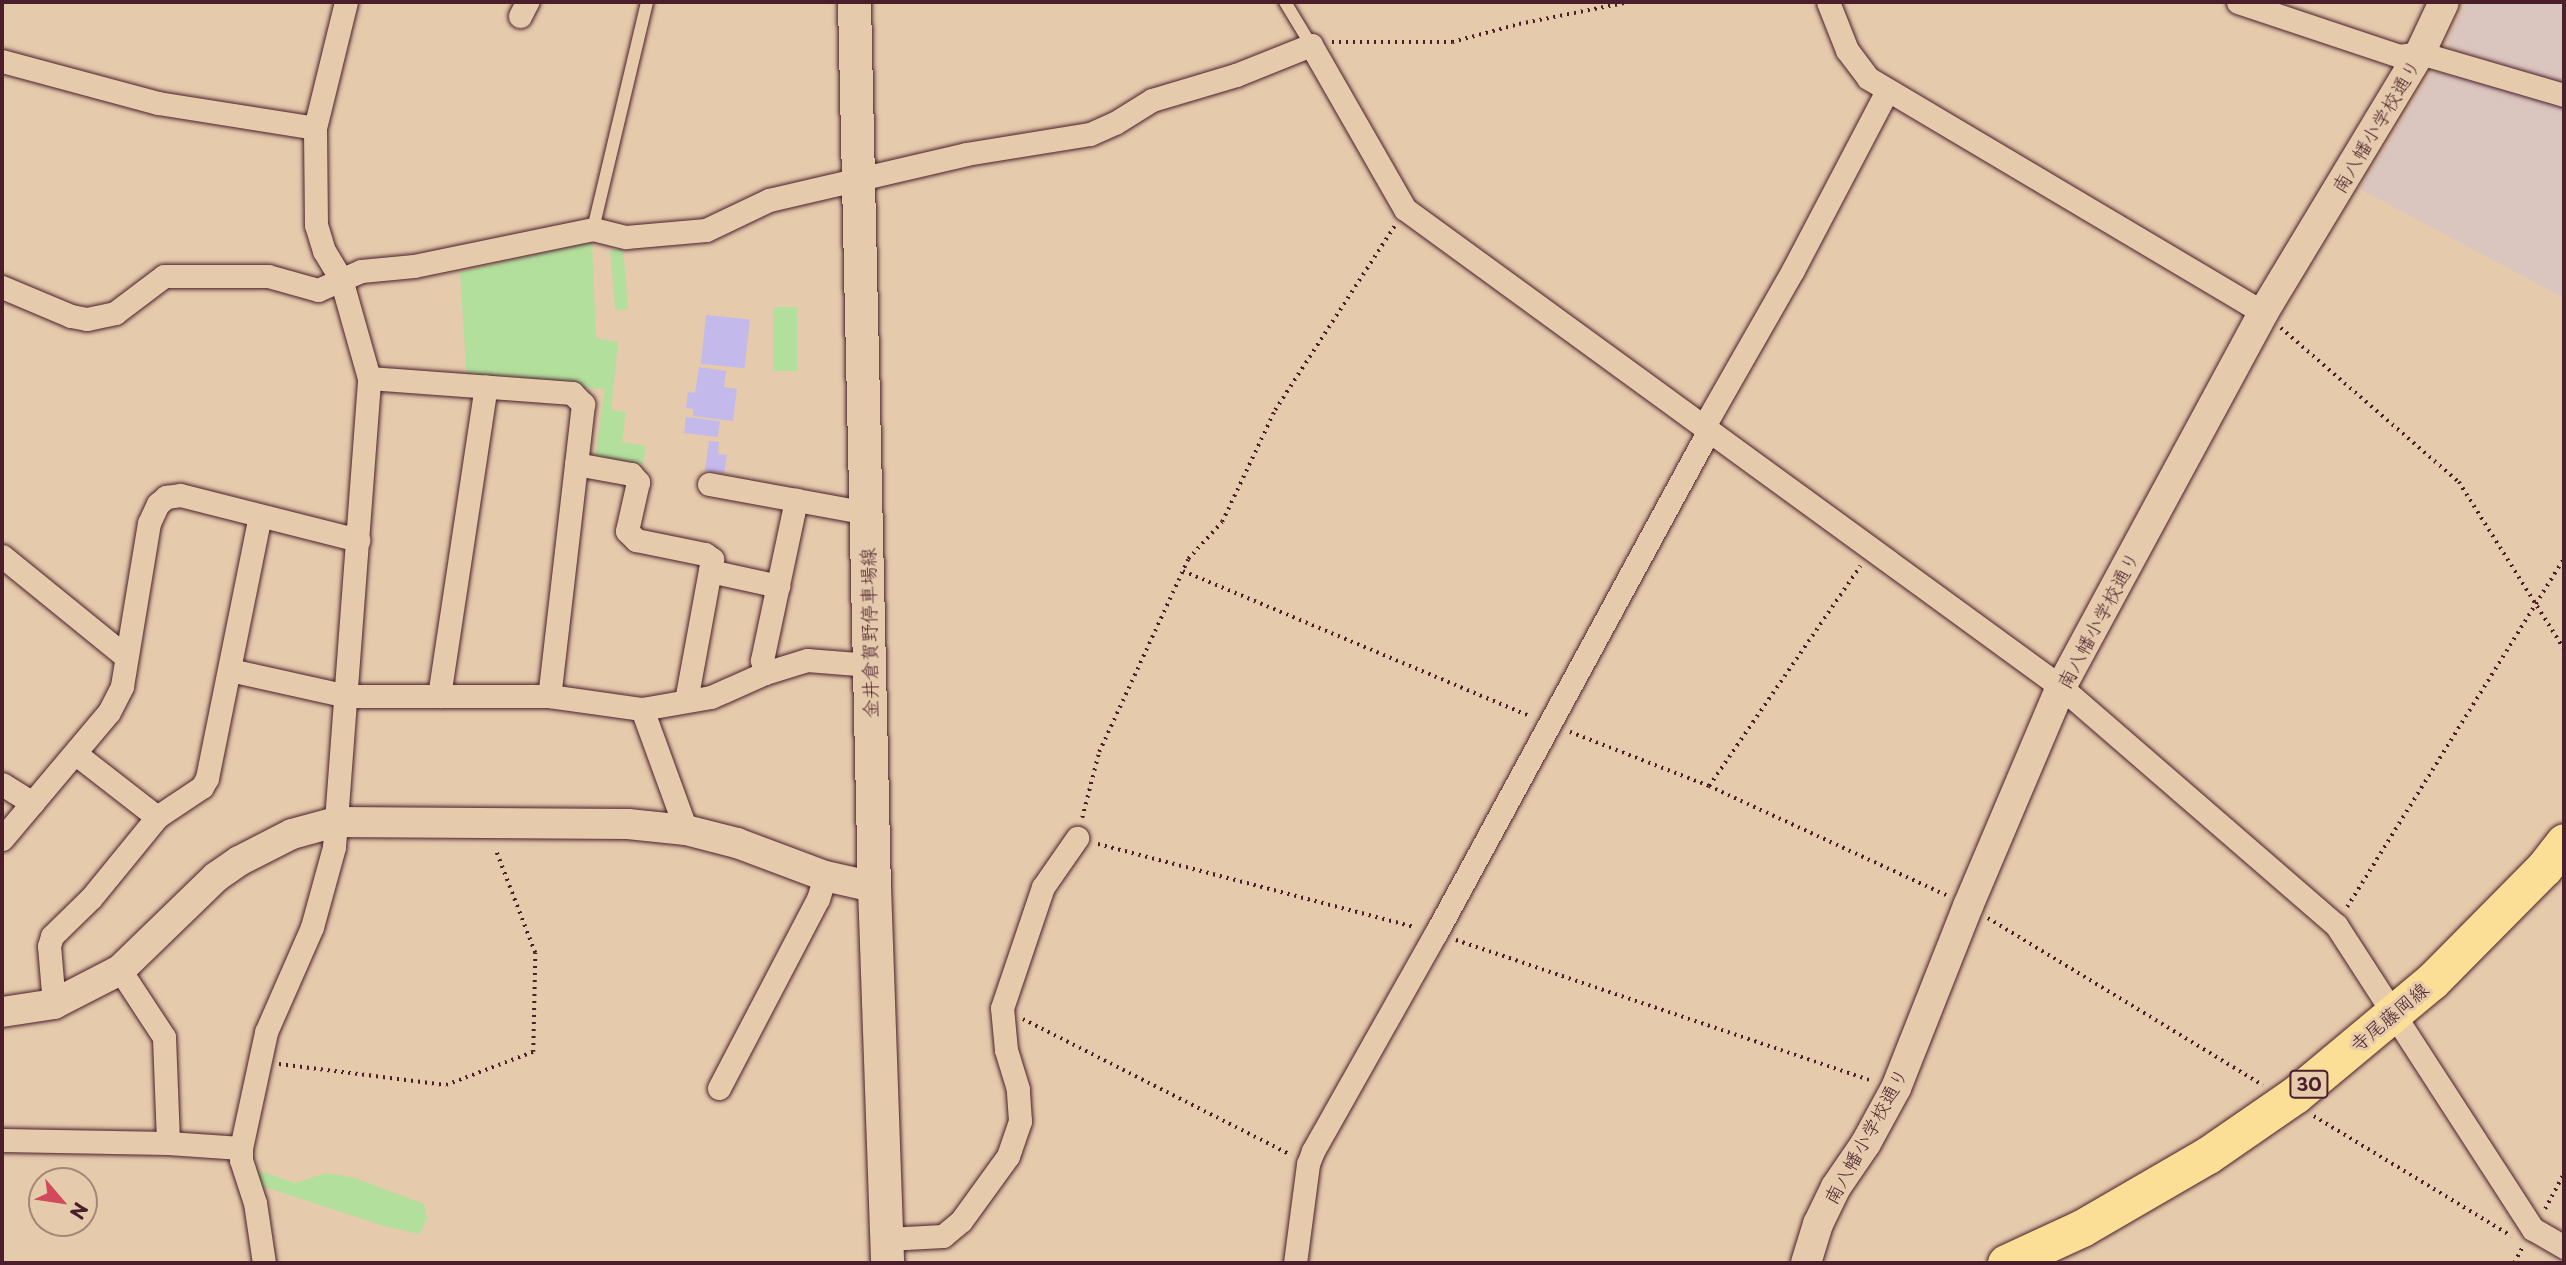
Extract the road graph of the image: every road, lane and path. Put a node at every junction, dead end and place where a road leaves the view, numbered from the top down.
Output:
1 (346, 2) edge
2 (646, 2) edge
3 (855, 2) edge
4 (1285, 2) edge
5 (1629, 2) edge
6 (1828, 2) edge
7 (2238, 2) edge
8 (2444, 2) edge
9 (1311, 45) junction
10 (2420, 53) junction
11 (2, 61) edge
12 (1887, 91) junction
13 (2564, 94) edge
14 (315, 128) junction
15 (857, 181) junction
16 (1405, 209) junction
17 (593, 229) junction
18 (341, 279) junction
19 (2, 287) edge
20 (2263, 313) junction
21 (369, 378) junction
22 (486, 387) junction
23 (1706, 428) junction
24 (576, 464) junction
25 (709, 484) dead end
26 (796, 500) junction
27 (867, 513) junction
28 (260, 516) junction
29 (358, 540) junction
30 (1871, 550) junction
31 (2, 556) edge
32 (2564, 559) edge
33 (710, 571) junction
34 (1183, 571) junction
35 (778, 586) junction
36 (2535, 606) junction
37 (2564, 649) edge
38 (125, 656) junction
39 (870, 665) junction
40 (230, 670) junction
41 (765, 673) junction
42 (2061, 687) junction
43 (347, 696) junction
44 (439, 696) junction
45 (549, 696) junction
46 (686, 701) junction
47 (642, 709) junction
48 (1549, 724) junction
49 (76, 754) junction
50 (2, 784) edge
51 (1709, 786) junction
52 (32, 803) junction
53 (157, 817) junction
54 (336, 822) junction
55 (492, 823) junction
56 (686, 830) junction
57 (1077, 838) junction
58 (2, 839) edge
59 (2564, 842) edge
60 (825, 876) junction
61 (874, 887) junction
62 (1968, 906) junction
63 (2336, 925) junction
64 (1436, 933) junction
65 (120, 970) junction
66 (54, 1003) junction
67 (1002, 1008) junction
68 (2, 1012) edge
69 (2393, 1013) junction
70 (260, 1062) junction
71 (719, 1088) dead end
72 (1896, 1088) junction
73 (2288, 1100) junction
74 (2, 1140) edge
75 (168, 1143) junction
76 (241, 1149) junction
77 (1308, 1164) junction
78 (2524, 1244) dead end
79 (2564, 1247) edge
80 (886, 1251) edge
81 (264, 1263) edge
82 (1295, 1263) edge
83 (1806, 1263) edge
84 (2006, 1263) edge

1 - 14 street
2 - 17 lane
3 - 15 main road, 金井倉賀野停車場線
4 - 9 lane
5 - 9 path
6 - 12 street
7 - 10 street
8 - 10 street, 南八幡小学校通り
9 - 15 street
9 - 16 street
10 - 13 street
10 - 20 street, 南八幡小学校通り
11 - 14 street
12 - 20 street
12 - 23 street
14 - 18 street
15 - 17 street
15 - 27 main road, 金井倉賀野停車場線
16 - 23 street
16 - 34 path
17 - 18 street
18 - 19 street
18 - 21 street
20 - 36 path
20 - 42 street, 南八幡小学校通り
21 - 22 street
21 - 29 street
22 - 24 street
22 - 44 street
23 - 30 street
23 - 48 street
24 - 33 street
24 - 45 street
25 - 26 street
26 - 27 street
26 - 35 street
27 - 39 main road, 金井倉賀野停車場線
28 - 29 street
28 - 38 street
28 - 40 street
29 - 43 street
30 - 42 street
30 - 51 path
31 - 38 street
32 - 36 path
33 - 35 street
33 - 46 street
34 - 48 path
34 - 57 path
35 - 41 street
36 - 37 path
36 - 63 path
38 - 49 street
39 - 41 street
39 - 61 main road, 金井倉賀野停車場線
40 - 43 street
40 - 53 street
41 - 46 street
42 - 62 street, 南八幡小学校通り
42 - 63 street
43 - 44 street
43 - 54 street
44 - 45 street
45 - 47 street
46 - 47 street
47 - 56 street
48 - 51 path
48 - 64 street
49 - 52 street
49 - 53 street
50 - 52 street
51 - 62 path
52 - 58 street
53 - 66 street
54 - 55 street
54 - 65 street
54 - 70 street
55 - 56 street
55 - 70 path
56 - 60 street
57 - 64 path
57 - 67 street
59 - 69 main road, 寺尾藤岡線 / 30
60 - 61 street
60 - 71 street
61 - 80 main road, 金井倉賀野停車場線
62 - 72 street, 南八幡小学校通り
62 - 73 path
63 - 69 street
64 - 72 path
64 - 77 street
65 - 66 street
65 - 75 street
66 - 68 street
67 - 77 path
67 - 80 street
69 - 73 main road, 寺尾藤岡線 / 30
69 - 79 street
70 - 76 street
72 - 83 street, 南八幡小学校通り
73 - 78 path
73 - 84 main road, 寺尾藤岡線 / 30
74 - 75 street
75 - 76 street
76 - 81 street
77 - 82 street

